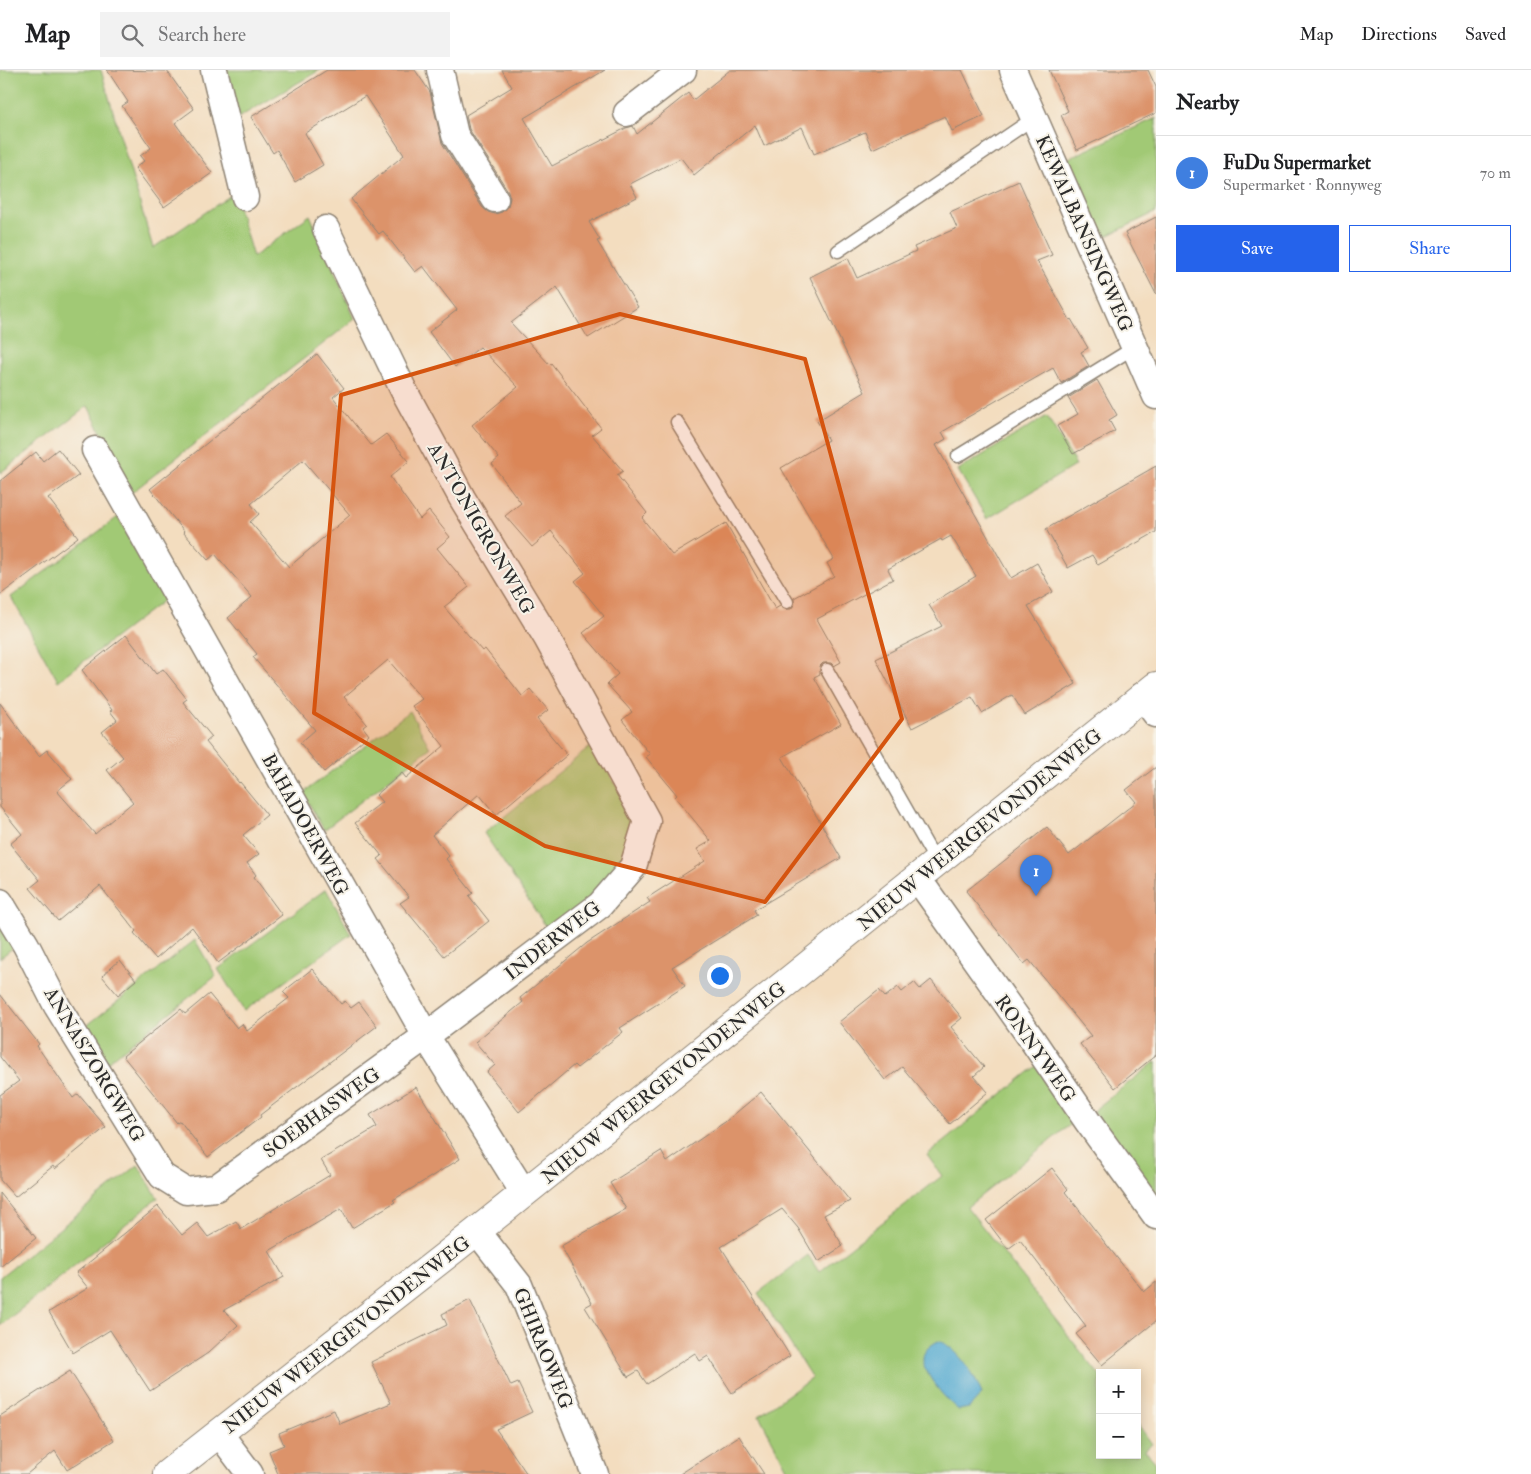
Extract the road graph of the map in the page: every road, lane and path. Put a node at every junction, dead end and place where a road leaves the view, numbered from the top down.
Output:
1 (214, 70) edge
2 (440, 70) edge
3 (683, 70) edge
4 (1013, 70) edge
5 (627, 113) dead end
6 (1034, 118) junction
7 (245, 197) dead end
8 (495, 198) dead end
9 (326, 229) dead end
10 (838, 251) dead end
11 (1135, 347) junction
12 (1156, 396) edge
13 (678, 422) dead end
14 (95, 450) dead end
15 (958, 456) dead end
16 (788, 602) dead end
17 (827, 670) dead end
18 (1151, 699) edge
19 (647, 821) joint
20 (928, 871) junction
21 (0, 902) edge
22 (426, 1036) junction
23 (216, 1188) joint
24 (524, 1193) junction
25 (1156, 1216) edge
26 (477, 1231) junction
27 (219, 1433) junction
28 (167, 1474) edge
29 (250, 1474) edge
30 (595, 1474) edge

1 - 7 street
2 - 8 street
3 - 5 street
4 - 6 street, KEWALBANSINGWEG
6 - 10 lane
6 - 11 street, KEWALBANSINGWEG
9 - 19 street, ANTONIGRONWEG
11 - 12 street, KEWALBANSINGWEG
11 - 15 lane
13 - 16 lane
14 - 22 street, BAHADOERWEG
17 - 20 lane
18 - 20 street, NIEUW WEERGEVONDENWEG
19 - 22 street, INDERWEG
20 - 24 street, NIEUW WEERGEVONDENWEG
20 - 25 street, RONNYWEG
21 - 23 street, ANNASZORGWEG
22 - 23 street, SOEBHASWEG
22 - 24 street, BAHADOERWEG
24 - 26 street, NIEUW WEERGEVONDENWEG
26 - 27 street, NIEUW WEERGEVONDENWEG
26 - 30 street, GHIRAOWEG
27 - 28 street, NIEUW WEERGEVONDENWEG
27 - 29 street

